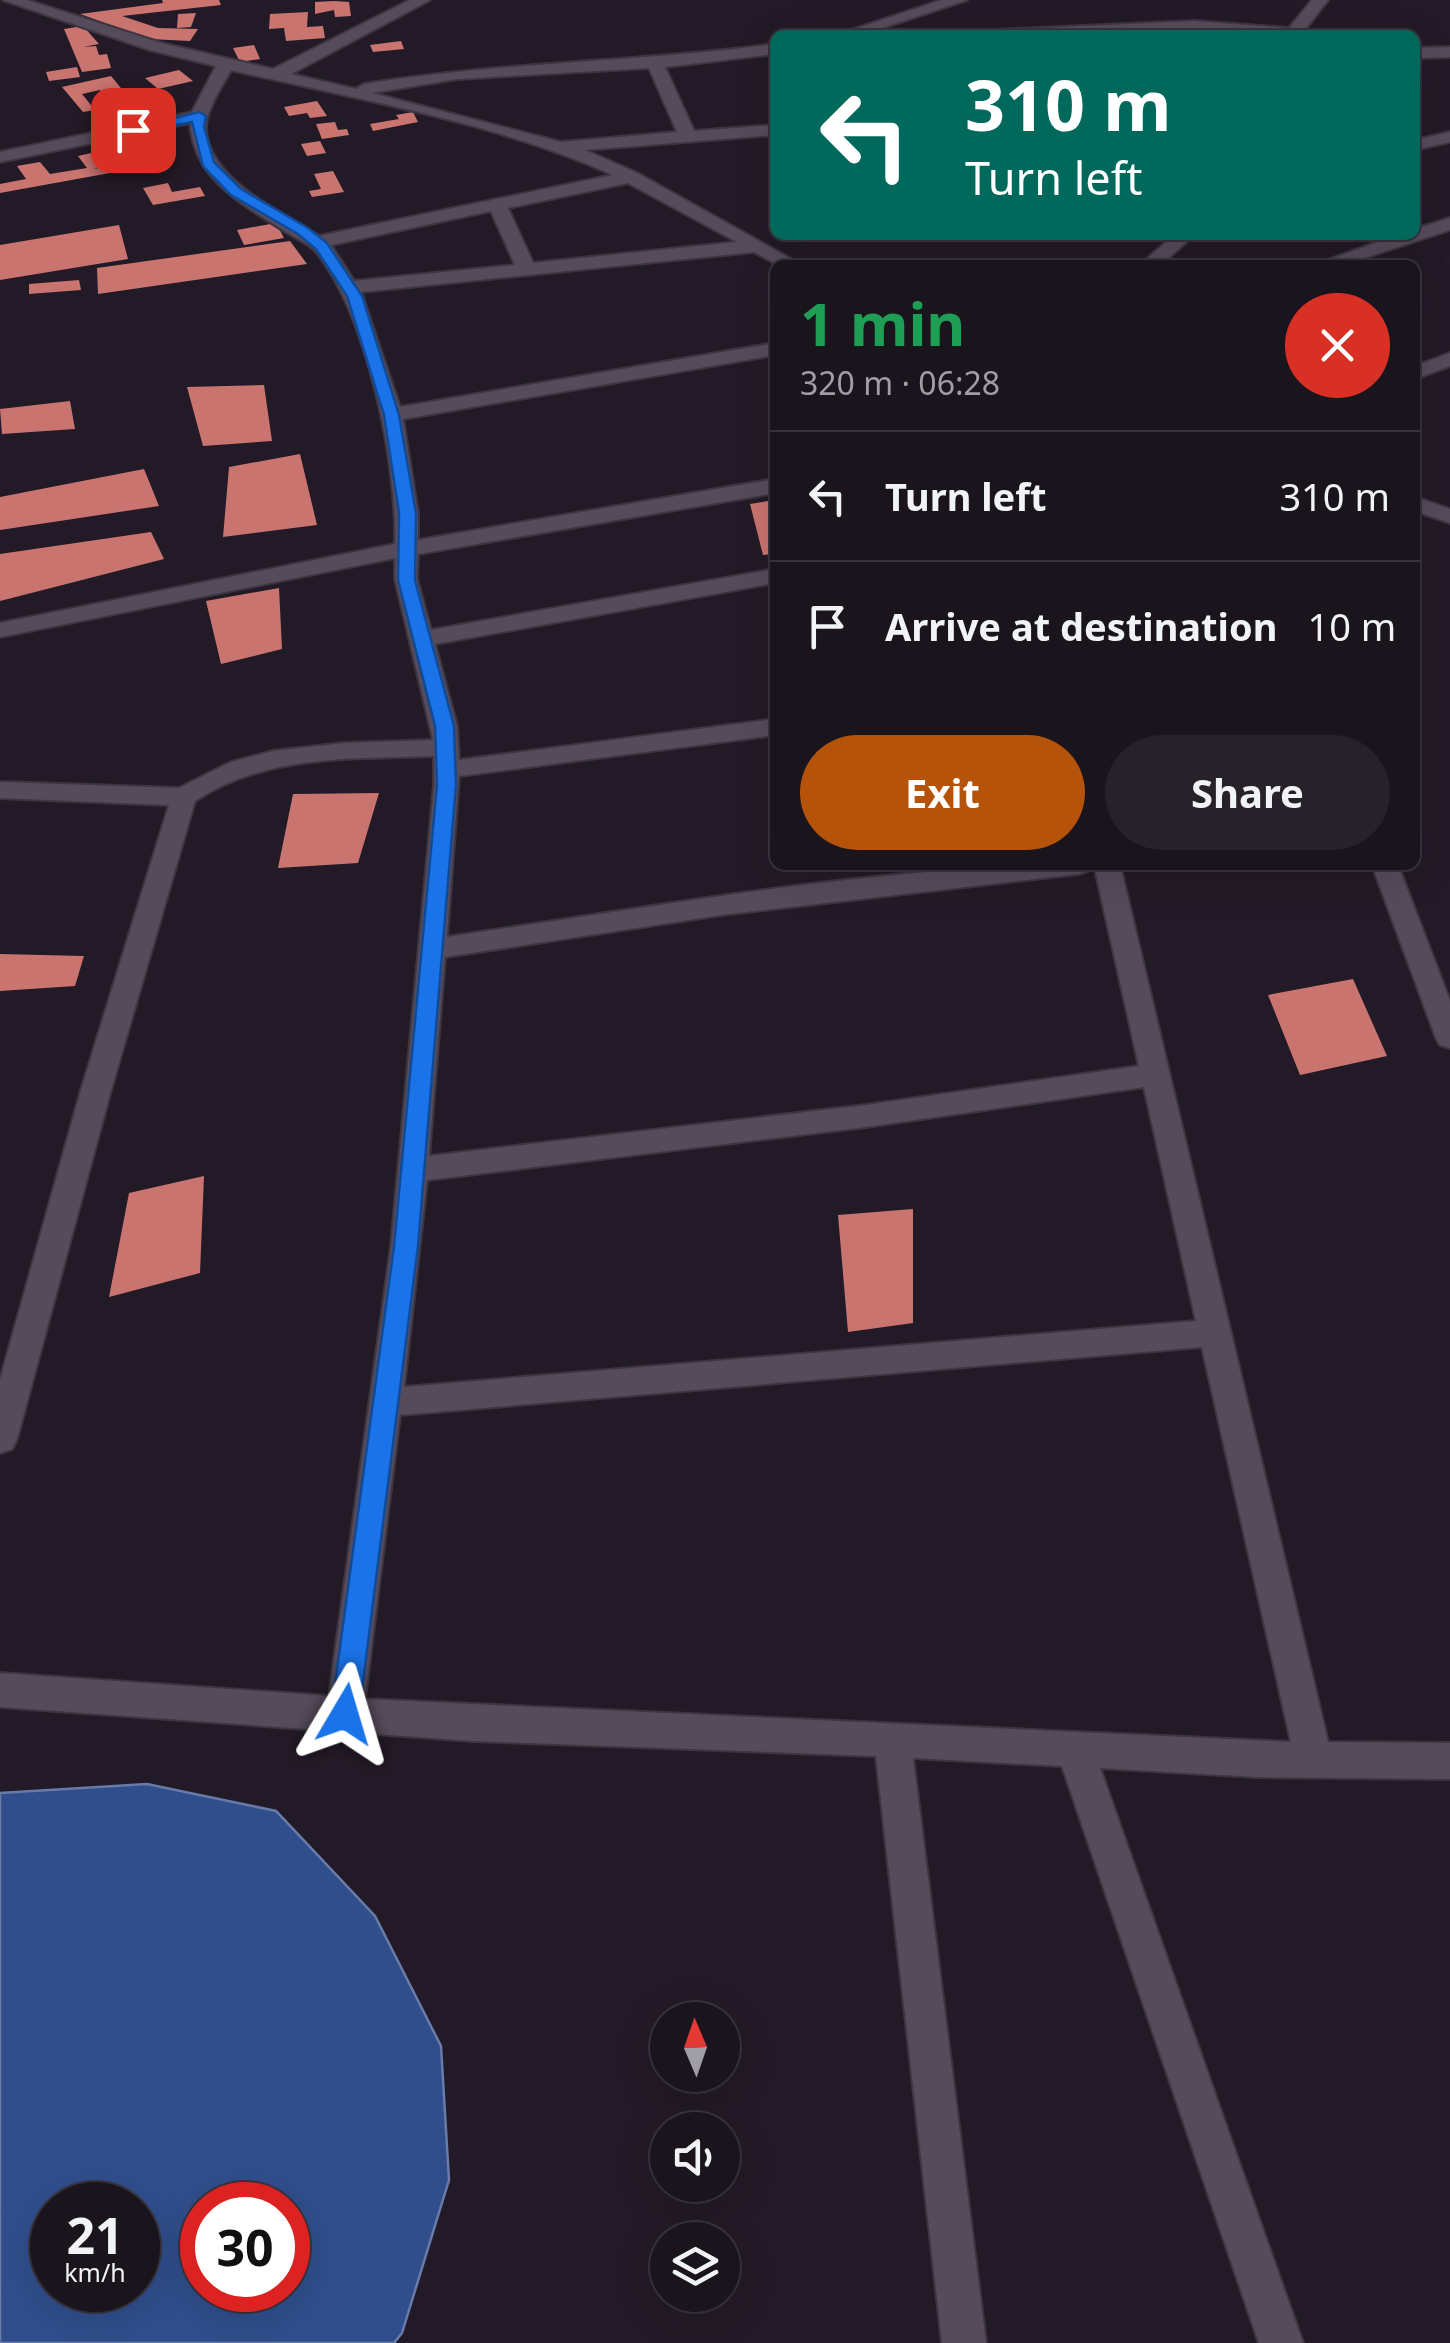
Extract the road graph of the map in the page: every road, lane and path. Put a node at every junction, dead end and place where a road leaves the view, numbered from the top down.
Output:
1 (11, 0) edge
2 (422, 0) edge
3 (959, 0) edge
4 (1320, 0) edge
5 (30, 8) junction
6 (0, 20) edge
7 (860, 30) edge
8 (1087, 30) edge
9 (1248, 30) edge
10 (1296, 30) edge
11 (770, 50) edge
12 (1450, 52) edge
13 (1420, 53) edge
14 (654, 62) junction
15 (226, 64) junction
16 (276, 75) junction
17 (346, 92) junction
18 (199, 116) junction
19 (770, 130) edge
20 (686, 135) junction
21 (1450, 137) edge
22 (1420, 144) edge
23 (558, 147) junction
24 (0, 157) edge
25 (631, 177) junction
26 (497, 204) junction
27 (1450, 224) edge
28 (1420, 234) edge
29 (1179, 240) edge
30 (1401, 240) edge
31 (317, 242) junction
32 (758, 246) junction
33 (783, 260) edge
34 (1156, 260) edge
35 (1339, 260) edge
36 (526, 269) junction
37 (349, 288) junction
38 (770, 350) edge
39 (1450, 359) edge
40 (1420, 371) edge
41 (392, 415) junction
42 (770, 487) edge
43 (1420, 506) edge
44 (1450, 516) edge
45 (406, 549) junction
46 (770, 577) edge
47 (0, 630) edge
48 (422, 639) junction
49 (770, 728) edge
50 (446, 759) junction
51 (0, 790) edge
52 (184, 796) junction
53 (1034, 870) edge
54 (1107, 870) edge
55 (1388, 870) edge
56 (432, 949) junction
57 (1450, 1038) edge
58 (1155, 1075) junction
59 (412, 1170) junction
60 (1214, 1332) junction
61 (385, 1402) junction
62 (0, 1439) edge
63 (0, 1690) edge
64 (345, 1714) junction
65 (892, 1739) junction
66 (1076, 1749) junction
67 (1313, 1759) junction
68 (1450, 1762) edge
69 (964, 2343) edge
70 (1282, 2343) edge

1 - 5 street
2 - 16 street
3 - 7 street
4 - 10 street
5 - 6 street
5 - 15 street
8 - 9 street
11 - 14 street
12 - 13 street
14 - 17 street
14 - 20 street
15 - 16 street
15 - 18 street
16 - 17 street
17 - 23 street
18 - 24 street
18 - 31 street
19 - 20 street
20 - 23 street
21 - 22 street
23 - 25 street
25 - 26 street
25 - 32 street
26 - 31 street
26 - 36 street
27 - 28 street
29 - 34 street
30 - 35 street
31 - 37 street
32 - 33 street
32 - 36 street
36 - 37 street
37 - 41 street
38 - 41 street
39 - 40 street
41 - 45 street
42 - 45 street
43 - 44 street
45 - 47 street
45 - 48 street
46 - 48 street
48 - 50 street
49 - 50 street
50 - 52 street
50 - 56 street
51 - 52 street
52 - 62 street
53 - 56 street
54 - 58 street
55 - 57 street
56 - 59 street
58 - 59 street
58 - 60 street
59 - 61 street
60 - 61 street
60 - 67 street
61 - 64 street
63 - 64 street
64 - 65 street
65 - 66 street
65 - 69 street
66 - 67 street
66 - 70 street
67 - 68 street

